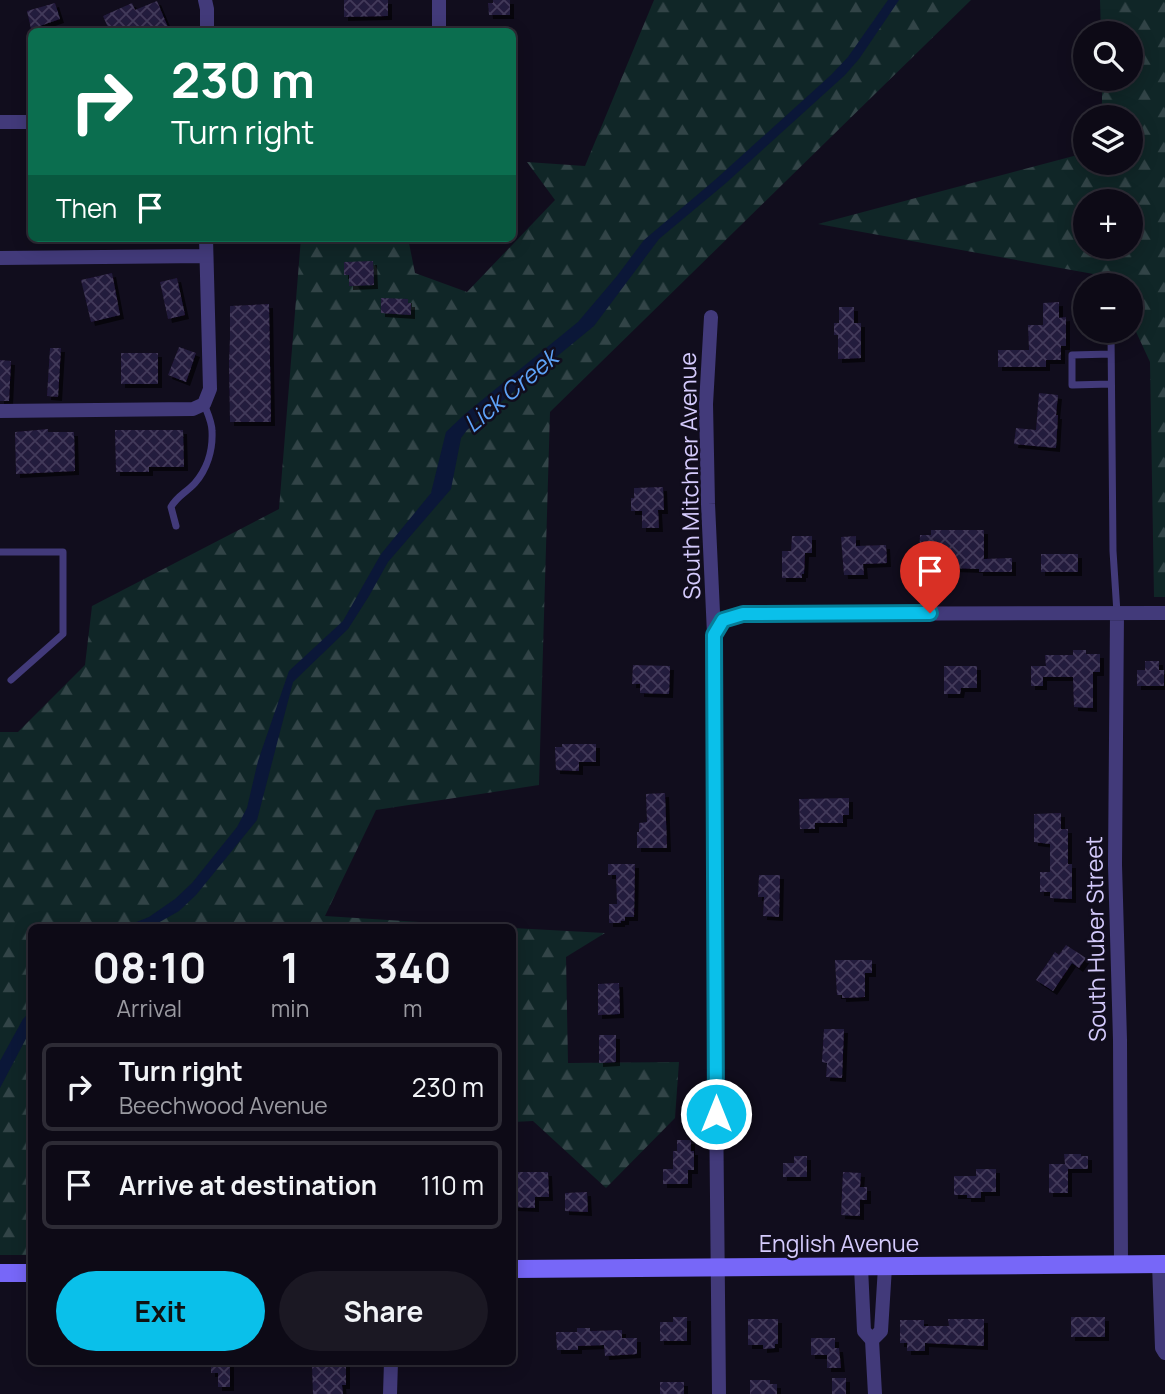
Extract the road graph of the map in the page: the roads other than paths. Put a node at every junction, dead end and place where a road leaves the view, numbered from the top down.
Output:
1 (205, 0) edge
2 (439, 0) edge
3 (207, 28) edge
4 (439, 28) edge
5 (0, 122) edge
6 (28, 122) edge
7 (206, 242) edge
8 (206, 256) junction
9 (0, 258) edge
10 (711, 317) dead end
11 (1111, 343) edge
12 (1111, 354) junction
13 (1111, 384) junction
14 (204, 404) junction
15 (0, 411) edge
16 (176, 526) dead end
17 (0, 552) edge
18 (1117, 613) junction
19 (1165, 613) edge
20 (714, 635) junction
21 (11, 680) dead end
22 (1121, 1264) junction
23 (1162, 1264) edge
24 (861, 1267) junction
25 (885, 1267) junction
26 (718, 1268) junction
27 (516, 1269) edge
28 (0, 1273) edge
29 (28, 1273) edge
30 (872, 1340) junction
31 (1165, 1353) edge
32 (391, 1365) edge
33 (390, 1394) edge
34 (719, 1394) edge
35 (875, 1394) edge

1 - 3 street
2 - 4 street
5 - 6 street
7 - 8 street
8 - 9 street
8 - 14 street
10 - 20 street, South Mitchner Avenue
11 - 12 lane
12 - 13 lane
12 - 13 lane
13 - 18 lane
14 - 15 street
14 - 16 lane
17 - 21 lane
18 - 19 street
18 - 20 street, South Mitchner Avenue
18 - 22 street, South Huber Street
20 - 26 street, South Mitchner Avenue
22 - 23 street, English Avenue
22 - 25 street, English Avenue
23 - 31 street
24 - 25 street, English Avenue
24 - 26 street, English Avenue
24 - 30 street
25 - 30 street
26 - 27 street, English Avenue
26 - 34 street, South Mitchner Avenue
28 - 29 street
30 - 35 street
32 - 33 street

